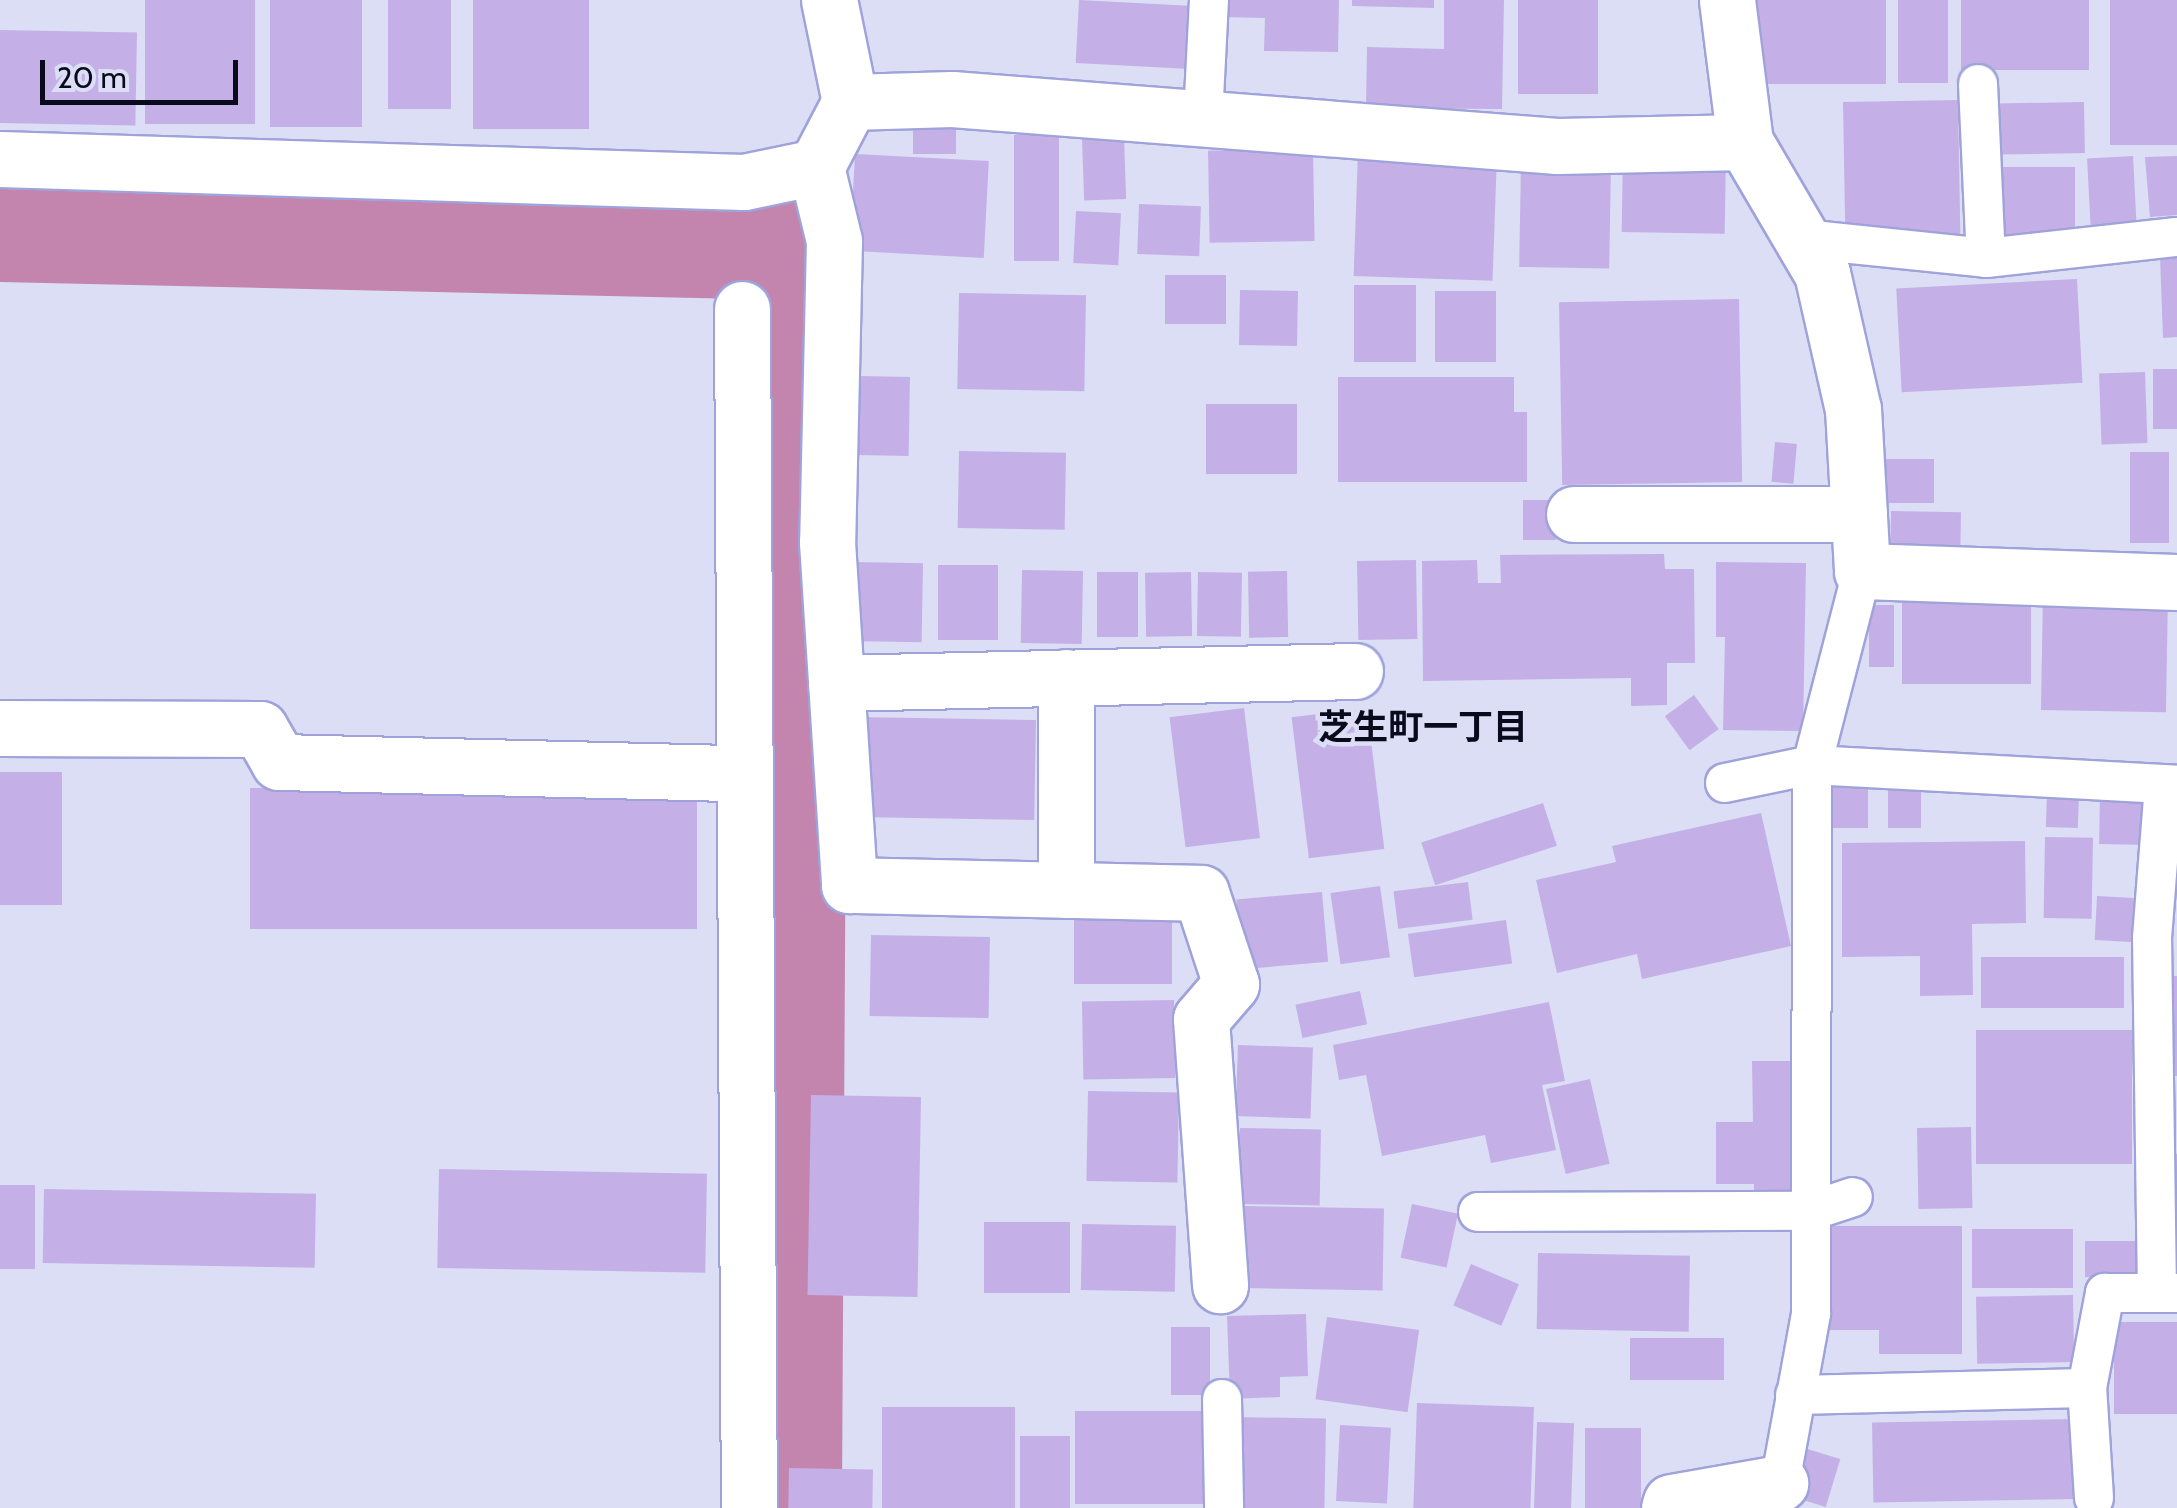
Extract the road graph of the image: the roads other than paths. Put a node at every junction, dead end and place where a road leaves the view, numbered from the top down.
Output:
1 (828, 0) edge
2 (1209, 0) edge
3 (1727, 0) edge
4 (1978, 84) dead end
5 (850, 102) junction
6 (1203, 118) junction
7 (1746, 142) junction
8 (0, 160) edge
9 (816, 167) junction
10 (2177, 237) edge
11 (1802, 239) junction
12 (1986, 258) junction
13 (742, 309) dead end
14 (1574, 514) dead end
15 (1859, 514) junction
16 (1862, 571) junction
17 (2177, 582) edge
18 (1355, 671) dead end
19 (1066, 678) junction
20 (836, 683) junction
21 (0, 728) edge
22 (1812, 765) junction
23 (744, 773) junction
24 (1724, 783) dead end
25 (2171, 785) edge
26 (1066, 890) junction
27 (1853, 1198) dead end
28 (1811, 1210) junction
29 (1478, 1212) dead end
30 (1220, 1285) dead end
31 (2167, 1293) edge
32 (2087, 1388) junction
33 (1795, 1395) junction
34 (1222, 1398) dead end
35 (1780, 1483) joint
36 (2094, 1498) dead end
37 (749, 1508) edge
38 (1224, 1508) edge
39 (1668, 1508) edge

1 - 5 street
2 - 6 lane
3 - 7 street
4 - 12 lane
5 - 6 street
5 - 9 street
6 - 7 street
7 - 11 street
8 - 9 street
9 - 20 street
10 - 12 lane
11 - 12 lane
11 - 15 street
13 - 23 street
14 - 15 street
15 - 16 street
16 - 17 street
16 - 22 lane
18 - 19 street
19 - 20 street
19 - 26 street
20 - 26 street
21 - 23 street
22 - 24 lane
22 - 25 lane
22 - 28 lane
23 - 37 street
25 - 31 lane
26 - 30 street
27 - 28 lane
28 - 29 lane
28 - 33 lane
31 - 32 lane
32 - 33 lane
32 - 36 lane
33 - 35 lane
34 - 38 lane
35 - 39 street

